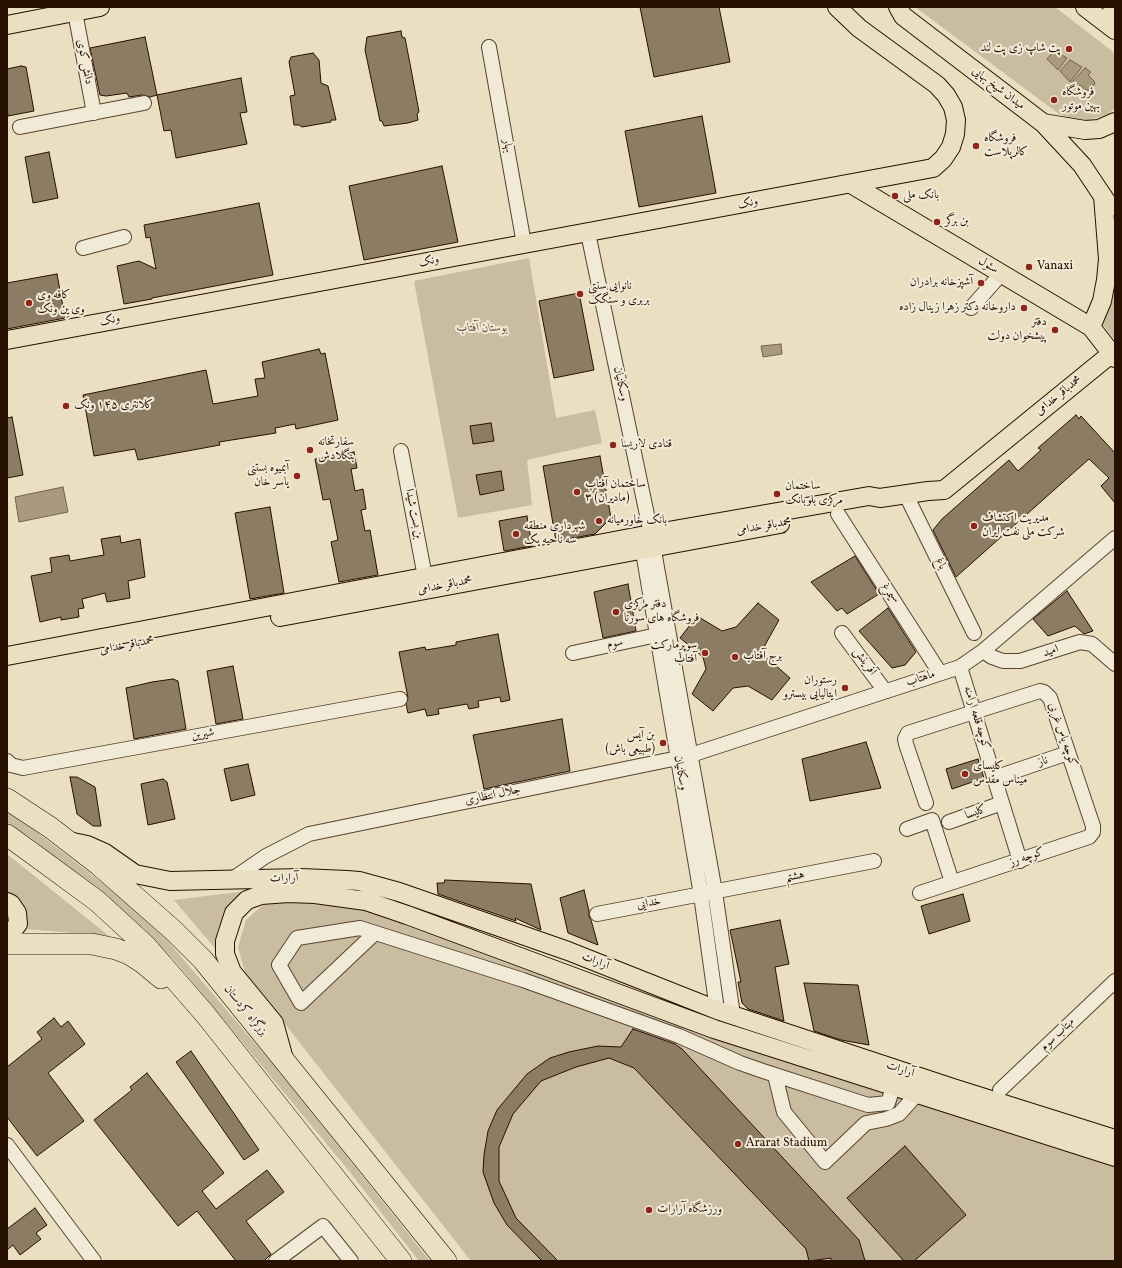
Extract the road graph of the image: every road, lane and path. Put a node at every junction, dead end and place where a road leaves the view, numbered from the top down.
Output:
1 (100, 7) edge
2 (837, 7) edge
3 (1085, 7) edge
4 (1112, 7) edge
5 (898, 10) edge
6 (1115, 10) edge
7 (75, 12) junction
8 (7, 25) edge
9 (1114, 30) edge
10 (489, 47) dead end
11 (144, 103) dead end
12 (94, 113) junction
13 (1115, 122) edge
14 (1043, 123) junction
15 (20, 127) dead end
16 (851, 184) junction
17 (1103, 196) junction
18 (1115, 216) edge
19 (588, 233) junction
20 (124, 237) dead end
21 (524, 244) junction
22 (83, 248) dead end
23 (1001, 274) junction
24 (971, 308) dead end
25 (1091, 327) junction
26 (7, 340) edge
27 (1110, 352) edge
28 (401, 451) dead end
29 (906, 495) junction
30 (880, 498) junction
31 (838, 514) junction
32 (705, 531) junction
33 (1115, 538) edge
34 (647, 542) junction
35 (488, 572) junction
36 (425, 577) junction
37 (842, 633) dead end
38 (974, 633) dead end
39 (657, 636) junction
40 (983, 651) junction
41 (573, 653) dead end
42 (7, 656) edge
43 (1115, 664) edge
44 (960, 667) junction
45 (7, 669) edge
46 (940, 673) junction
47 (885, 691) junction
48 (400, 699) dead end
49 (974, 713) junction
50 (1068, 753) junction
51 (684, 757) junction
52 (7, 762) edge
53 (994, 778) junction
54 (7, 799) edge
55 (926, 803) dead end
56 (1002, 803) junction
57 (949, 822) dead end
58 (1093, 826) joint
59 (907, 829) dead end
60 (7, 835) edge
61 (68, 841) junction
62 (1020, 860) junction
63 (874, 861) dead end
64 (231, 880) junction
65 (952, 882) junction
66 (708, 893) junction
67 (920, 893) dead end
68 (7, 902) edge
69 (597, 914) dead end
70 (375, 933) junction
71 (7, 937) edge
72 (7, 944) edge
73 (1115, 981) edge
74 (725, 1012) junction
75 (205, 1014) junction
76 (722, 1031) junction
77 (284, 1058) junction
78 (775, 1075) junction
79 (892, 1087) junction
80 (914, 1087) junction
81 (1000, 1090) dead end
82 (1115, 1139) edge
83 (7, 1146) edge
84 (1115, 1157) edge
85 (94, 1261) edge
86 (276, 1261) edge
87 (351, 1261) edge
88 (401, 1261) edge
89 (446, 1261) edge

1 - 7 main road
2 - 16 main road, ونک
3 - 9 main road
4 - 6 main road
5 - 14 main road, میدان شیخ بهایی
7 - 8 main road
7 - 12 street, دانش کوی
10 - 21 street, بهار
11 - 12 street
12 - 15 street
13 - 14 main road, میدان شیخ بهایی
14 - 17 main road
16 - 19 main road, ونک
16 - 23 main road, سئول
17 - 18 main road
17 - 25 main road
19 - 21 main road, ونک
19 - 34 street, وسکانیان
20 - 22 street
21 - 26 main road, ونک
23 - 24 street
23 - 25 main road, سئول
25 - 27 main road, سئول
27 - 29 main road, محمدباقر خدامی
28 - 36 street, بن بست شیدا
29 - 30 main road, محمدباقر خدامی
29 - 38 street, باغ
30 - 31 main road, محمدباقر خدامی
30 - 32 main road, محمدباقر خدامی
31 - 32 main road, محمدباقر خدامی
31 - 46 street, سیمرغ
32 - 34 main road, محمدباقر خدامی
33 - 40 street, ماهتاب
34 - 35 main road, محمدباقر خدامی
34 - 39 street, وسکانیان
34 - 51 street
35 - 36 main road, محمدباقر خدامی
35 - 45 main road, محمدباقر خدامی
36 - 42 main road, محمدباقر خدامی
37 - 47 street, آفرینش
39 - 41 street, سوم
39 - 51 street, وسکانیان
40 - 43 street, امید
40 - 44 street, ماهتاب
44 - 46 street, ماهتاب
44 - 49 street, کوچه قلعه ارامنه
46 - 47 street, ماهتاب
47 - 51 street, ماهتاب
48 - 52 street, شیرین
49 - 50 street, کوچه یاس غربی
49 - 53 street, کوچه قلعه ارامنه
49 - 55 street
50 - 53 street, ناز
50 - 58 street, کوچه یاس غربی
51 - 64 street, جلال انتظاری
51 - 66 street
53 - 56 street, کوچه قلعه ارامنه
54 - 61 highway, بزرگراه کردستان
56 - 57 street, کلیسا
56 - 62 street, کوچه قلعه ارامنه
58 - 62 street, کوچه رز
59 - 65 street
60 - 75 highway
61 - 64 main road, آرارات
61 - 77 highway, بزرگراه کردستان
62 - 65 street, کوچه رز
63 - 66 street, هشتم
64 - 74 main road, آرارات
65 - 67 street, کوچه رز
66 - 69 street, خدایی
66 - 74 street
68 - 71 main road
70 - 70 street
70 - 78 street
72 - 75 highway
73 - 81 street, مهتاب سوم
74 - 76 main road
74 - 80 main road, آرارات
75 - 88 highway
76 - 77 main road, آرارات
76 - 79 main road, آرارات
77 - 89 highway, بزرگراه کردستان
78 - 79 street
78 - 80 street
79 - 80 main road, آرارات
80 - 82 main road, آرارات
80 - 84 main road, آرارات
83 - 85 street
86 - 87 street

